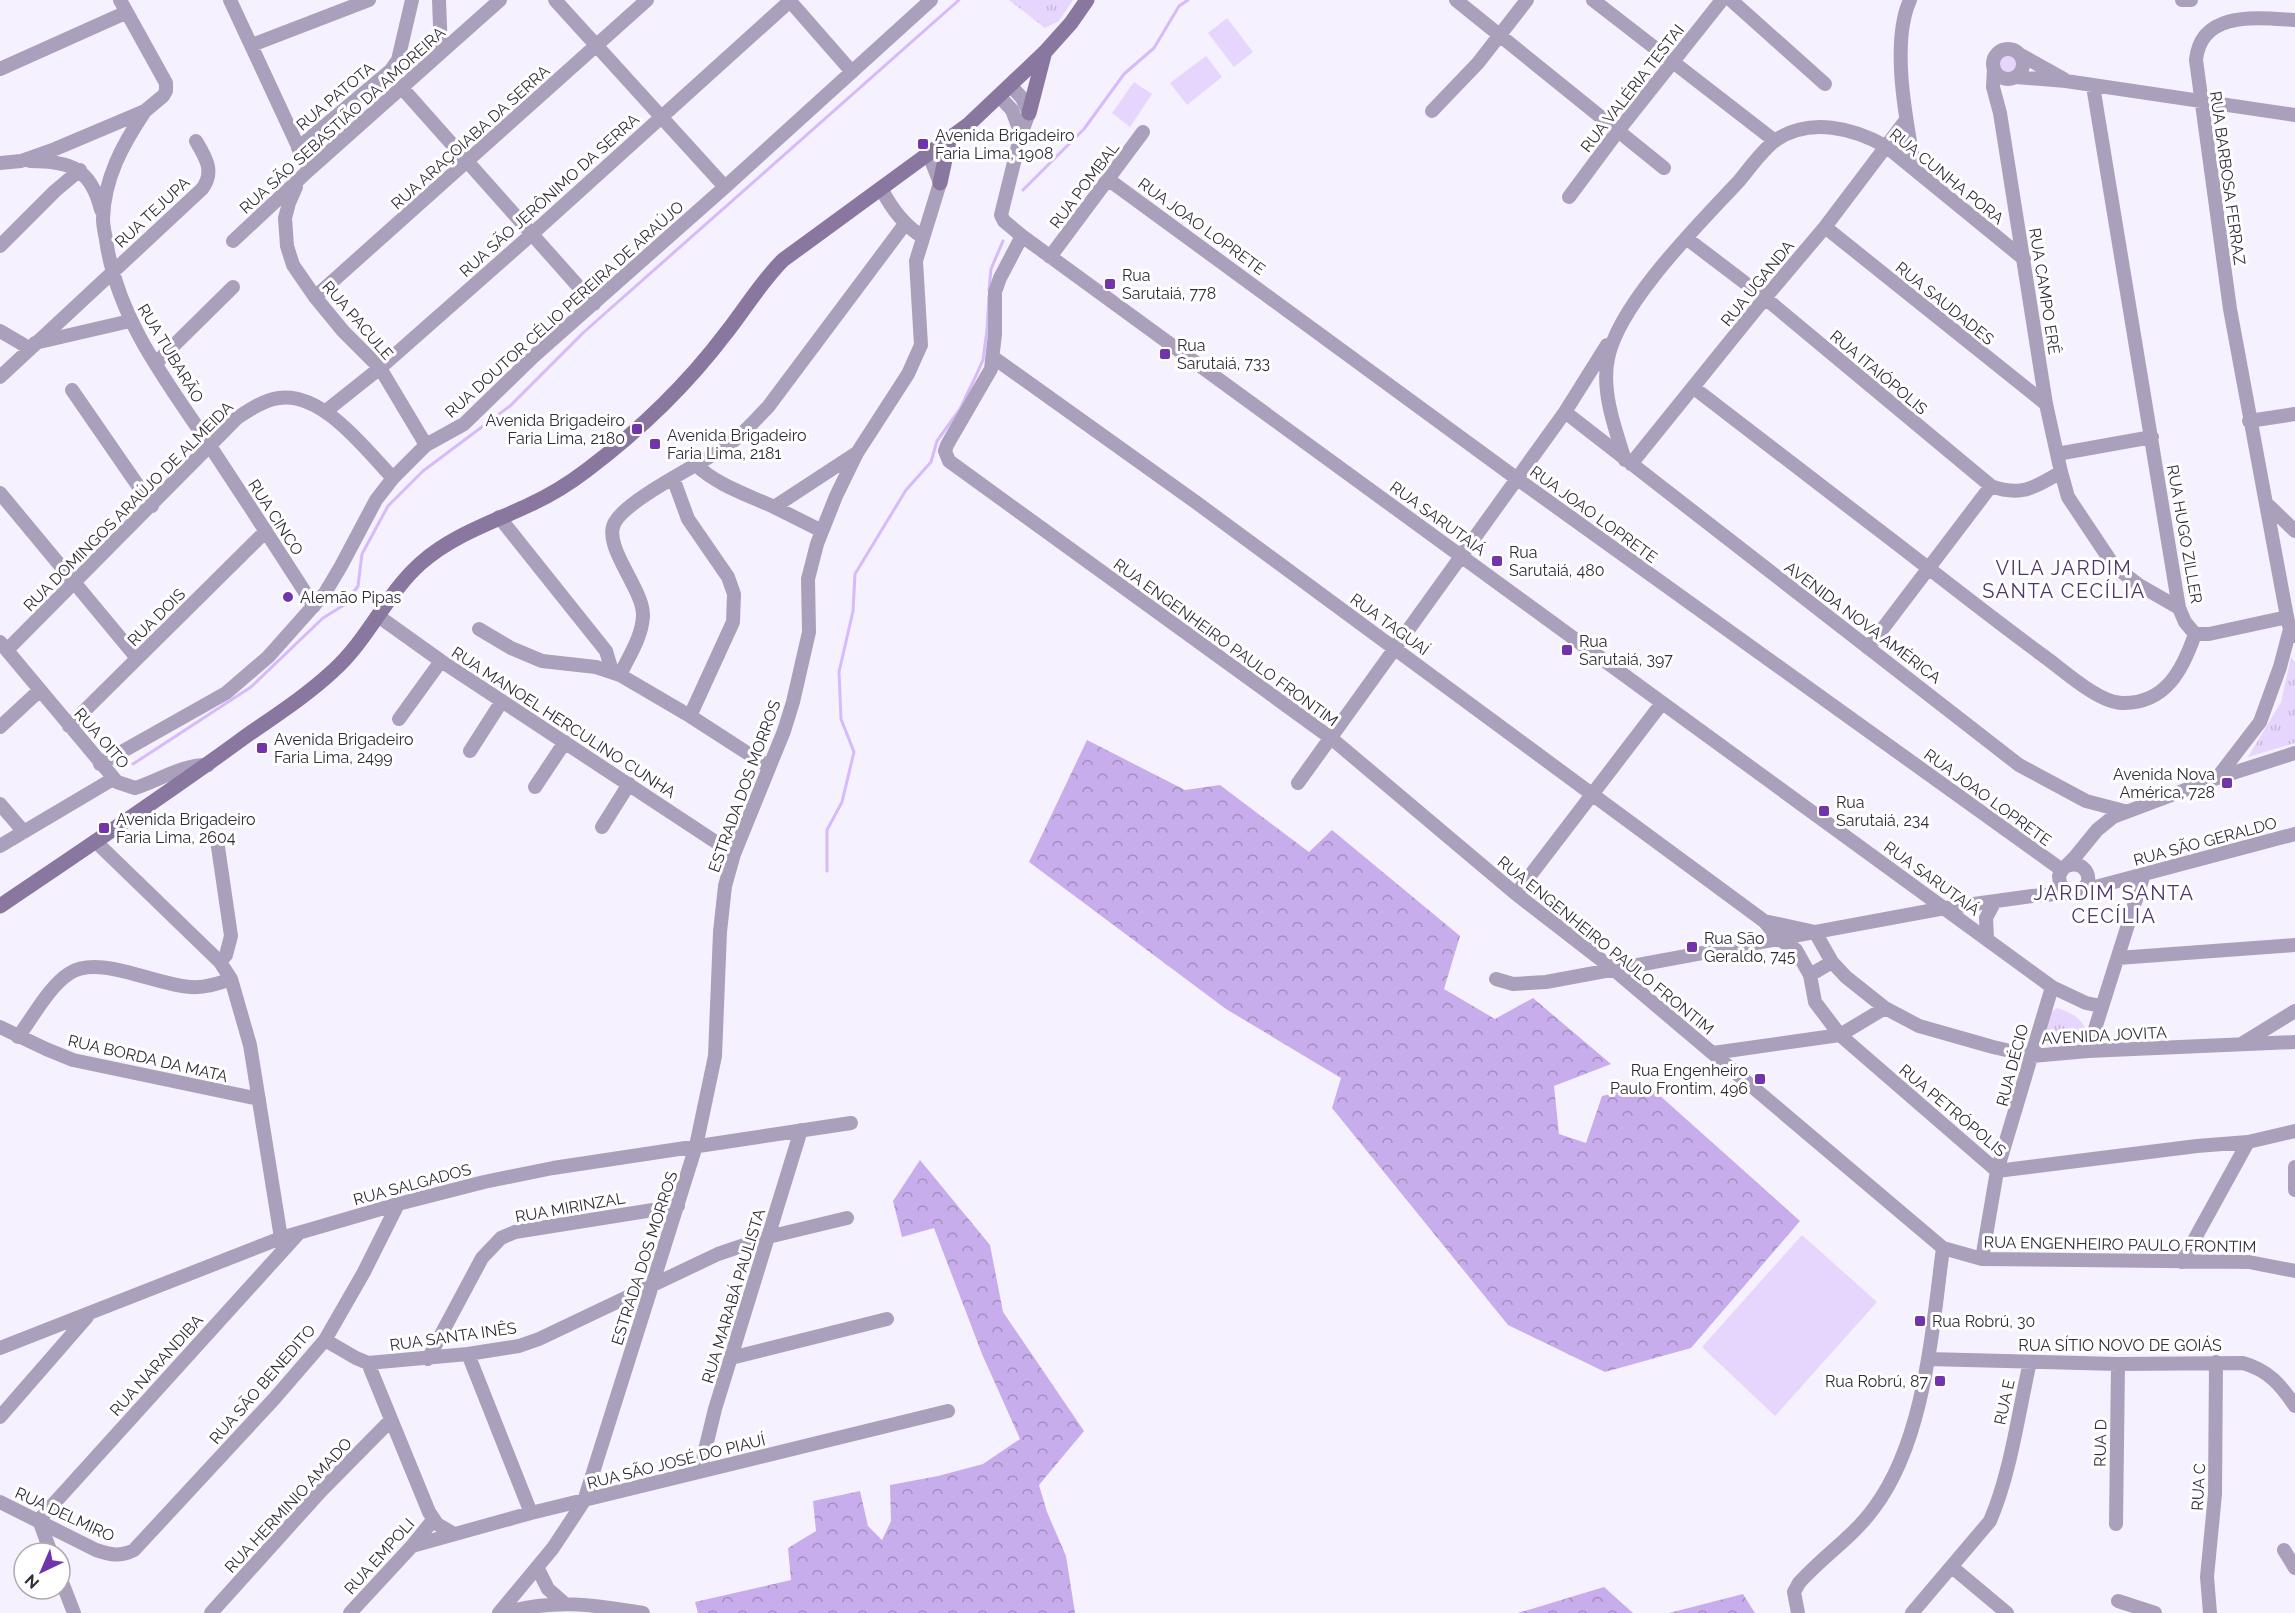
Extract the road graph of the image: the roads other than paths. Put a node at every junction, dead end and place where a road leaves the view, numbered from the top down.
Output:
1 (230, 0) edge
2 (369, 0) edge
3 (412, 0) edge
4 (439, 0) edge
5 (500, 0) edge
6 (555, 0) edge
7 (647, 0) edge
8 (790, 0) edge
9 (931, 0) edge
10 (1088, 0) edge
11 (1456, 0) edge
12 (1527, 0) edge
13 (1593, 0) edge
14 (1722, 0) edge
15 (1731, 0) edge
16 (1910, 0) edge
17 (2182, 0) edge
18 (2191, 0) edge
19 (122, 6) edge
20 (2295, 20) edge
21 (1500, 35) junction
22 (252, 45) junction
23 (597, 46) junction
24 (441, 52) junction
25 (1045, 52) junction
26 (2019, 54) junction
27 (1673, 61) junction
28 (1994, 68) junction
29 (0, 69) edge
30 (852, 72) junction
31 (2010, 78) junction
32 (2066, 81) junction
33 (1825, 84) dead end
34 (2093, 86) junction
35 (402, 88) junction
36 (1006, 91) junction
37 (2200, 101) junction
38 (145, 111) junction
39 (1432, 111) dead end
40 (1029, 113) junction
41 (2000, 114) junction
42 (661, 116) junction
43 (2295, 116) edge
44 (1906, 120) junction
45 (1618, 131) junction
46 (1143, 132) dead end
47 (1021, 134) junction
48 (196, 141) dead end
49 (949, 141) junction
50 (1775, 141) junction
51 (298, 147) junction
52 (1887, 147) junction
53 (929, 155) junction
54 (21, 161) junction
55 (468, 162) junction
56 (0, 163) edge
57 (1664, 168) dead end
58 (80, 170) junction
59 (1915, 170) junction
60 (305, 174) junction
61 (1109, 180) junction
62 (940, 183) junction
63 (725, 187) junction
64 (881, 188) junction
65 (1569, 197) dead end
66 (103, 221) junction
67 (905, 224) junction
68 (1825, 227) junction
69 (532, 234) junction
70 (1022, 236) junction
71 (922, 237) junction
72 (1686, 238) junction
73 (233, 241) dead end
74 (0, 246) edge
75 (1050, 257) junction
76 (2024, 259) junction
77 (112, 272) junction
78 (233, 287) dead end
79 (315, 297) junction
80 (1765, 298) junction
81 (594, 304) junction
82 (130, 321) junction
83 (0, 331) edge
84 (1616, 331) junction
85 (31, 346) junction
86 (994, 358) junction
87 (156, 363) junction
88 (380, 368) junction
89 (0, 377) edge
90 (1694, 388) junction
91 (72, 390) dead end
92 (2046, 404) junction
93 (326, 411) junction
94 (1565, 412) junction
95 (2295, 414) edge
96 (2249, 421) junction
97 (2152, 437) junction
98 (426, 445) junction
99 (210, 446) junction
100 (856, 453) junction
101 (2057, 454) junction
102 (1628, 462) junction
103 (696, 465) junction
104 (2061, 472) junction
105 (393, 478) junction
106 (673, 478) junction
107 (1516, 478) junction
108 (1991, 486) junction
109 (0, 493) edge
110 (2266, 503) junction
111 (152, 506) junction
112 (774, 507) junction
113 (499, 518) junction
114 (2294, 530) edge
115 (266, 531) junction
116 (822, 531) junction
117 (2271, 533) junction
118 (1461, 556) junction
119 (1928, 568) junction
120 (73, 582) junction
121 (314, 606) junction
122 (2179, 608) junction
123 (378, 616) junction
124 (2290, 627) edge
125 (479, 629) dead end
126 (2195, 634) junction
127 (3, 646) edge
128 (1868, 648) junction
129 (1396, 649) junction
130 (137, 658) junction
131 (441, 661) junction
132 (616, 673) junction
133 (39, 690) junction
134 (502, 701) junction
135 (1662, 703) junction
136 (690, 716) junction
137 (399, 719) dead end
138 (69, 726) junction
139 (0, 727) edge
140 (1331, 738) junction
141 (565, 742) junction
142 (2240, 748) junction
143 (470, 751) dead end
144 (2295, 753) edge
145 (100, 764) junction
146 (208, 765) junction
147 (769, 767) junction
148 (2235, 771) junction
149 (2217, 777) junction
150 (113, 779) junction
151 (1298, 783) dead end
152 (629, 784) junction
153 (535, 787) dead end
154 (1592, 793) junction
155 (2086, 801) junction
156 (0, 804) edge
157 (2124, 811) junction
158 (602, 827) dead end
159 (24, 832) junction
160 (2093, 834) junction
161 (2295, 834) edge
162 (217, 840) dead end
163 (95, 841) junction
164 (0, 846) edge
165 (734, 854) junction
166 (2063, 870) junction
167 (2086, 871) junction
168 (2144, 874) junction
169 (2123, 880) junction
170 (2084, 890) junction
171 (2069, 893) junction
172 (1516, 894) junction
173 (2032, 896) junction
174 (1995, 902) junction
175 (0, 906) edge
176 (1945, 908) junction
177 (1764, 921) junction
178 (1815, 932) junction
179 (1987, 938) junction
180 (1779, 939) junction
181 (2295, 945) edge
182 (2118, 958) junction
183 (220, 962) junction
184 (1832, 962) junction
185 (1613, 969) junction
186 (1810, 975) junction
187 (231, 979) junction
188 (1496, 979) dead end
189 (2052, 987) junction
190 (2101, 1006) junction
191 (1886, 1008) junction
192 (2295, 1011) edge
193 (0, 1027) edge
194 (1840, 1035) junction
195 (18, 1036) junction
196 (2295, 1042) edge
197 (2241, 1045) junction
198 (2088, 1051) junction
199 (1713, 1053) junction
200 (2032, 1056) junction
201 (259, 1099) junction
202 (851, 1123) dead end
203 (801, 1130) junction
204 (2295, 1131) edge
205 (2248, 1142) junction
206 (696, 1146) junction
207 (2295, 1167) edge
208 (1997, 1171) junction
209 (2295, 1190) edge
210 (398, 1204) junction
211 (678, 1206) junction
212 (847, 1218) dead end
213 (299, 1233) junction
214 (768, 1237) junction
215 (281, 1238) junction
216 (1943, 1248) junction
217 (1982, 1259) junction
218 (2182, 1262) junction
219 (2295, 1271) edge
220 (651, 1287) junction
221 (88, 1315) junction
222 (887, 1319) dead end
223 (44, 1332) junction
224 (325, 1340) junction
225 (0, 1348) edge
226 (468, 1354) junction
227 (53, 1357) junction
228 (731, 1358) junction
229 (428, 1359) junction
230 (1928, 1359) junction
231 (2030, 1362) junction
232 (2216, 1362) junction
233 (368, 1363) junction
234 (2118, 1364) junction
235 (2295, 1406) edge
236 (948, 1411) dead end
237 (0, 1417) edge
238 (391, 1420) junction
239 (700, 1472) junction
240 (585, 1501) junction
241 (0, 1502) edge
242 (531, 1513) junction
243 (39, 1520) junction
244 (433, 1520) junction
245 (2116, 1524) dead end
246 (454, 1534) junction
247 (146, 1538) joint
248 (47, 1541) edge
249 (411, 1546) junction
250 (2284, 1550) dead end
251 (537, 1567) junction
252 (1952, 1567) junction
253 (2295, 1568) edge
254 (2118, 1601) dead end
255 (564, 1603) junction
256 (211, 1613) edge
257 (350, 1613) edge
258 (501, 1613) edge
259 (643, 1613) edge
260 (1798, 1613) edge
261 (1912, 1613) edge
262 (2007, 1613) edge
263 (2155, 1613) edge
264 (2210, 1613) edge

1 - 22 street
2 - 22 street
3 - 51 street, RUA PATOTA
4 - 24 street
5 - 24 street, RUA SÃO SEBASTIÃO DA AMOREIRA
6 - 23 street
7 - 23 street, RUA ARAÇOIABA DA SERRA
8 - 30 street
8 - 42 street, RUA SÃO JERÔNIMO DA SERRA
9 - 30 street, RUA DOUTOR CÉLIO PEREIRA DE ARAÚJO
10 - 25 main road
11 - 21 street
12 - 21 street
13 - 27 street
14 - 27 street, RUA VALÉRIA TESTAI
15 - 33 street
16 - 44 street
17 - 18 street
19 - 29 street
19 - 38 street
20 - 37 street, RUA BARBOSA FERRAZ
21 - 39 street
21 - 45 street
22 - 51 street
23 - 42 street
23 - 55 street, RUA ARAÇOIABA DA SERRA
24 - 35 street, RUA SÃO SEBASTIÃO DA AMOREIRA
25 - 36 main road
25 - 40 main road
26 - 28 street
26 - 31 street
26 - 32 street
27 - 45 street, RUA VALÉRIA TESTAI
27 - 50 street
28 - 31 street
28 - 41 street, RUA CAMPO ERÊ
30 - 63 street, RUA DOUTOR CÉLIO PEREIRA DE ARAÚJO
31 - 32 street
31 - 41 street, RUA CAMPO ERÊ
32 - 34 street
34 - 37 street
34 - 97 street, RUA HUGO ZILLER
35 - 55 street
35 - 60 street, RUA SÃO SEBASTIÃO DA AMOREIRA
36 - 40 street
36 - 47 street
36 - 49 main road
37 - 43 street
37 - 96 street, RUA BARBOSA FERRAZ
38 - 54 street
38 - 66 street
40 - 47 street
41 - 76 street, RUA CAMPO ERÊ
42 - 63 street
42 - 69 street, RUA SÃO JERÔNIMO DA SERRA
44 - 52 street, RUA UGANDA
44 - 59 street
45 - 57 street
45 - 65 street, RUA VALÉRIA TESTAI
46 - 61 street, RUA POMBAL
47 - 70 street, RUA SARUTAIÁ
48 - 77 street, RUA TEJUPA
49 - 53 main road
49 - 62 main road
50 - 52 street, RUA CUNHA PORA
50 - 72 street
51 - 60 street
52 - 59 street, RUA CUNHA PORA
52 - 68 street, RUA UGANDA
53 - 62 street
53 - 64 main road
54 - 56 street
54 - 58 street
55 - 69 street
55 - 79 street, RUA ARAÇOIABA DA SERRA
58 - 66 street
58 - 74 street
59 - 76 street, RUA CUNHA PORA
60 - 73 street, RUA SÃO SEBASTIÃO DA AMOREIRA
60 - 79 street, RUA PACULE
61 - 75 street, RUA POMBAL
61 - 107 street, RUA JOAO LOPRETE
62 - 71 street, ESTRADA DOS MORROS
63 - 81 street, RUA DOUTOR CÉLIO PEREIRA DE ARAÚJO
64 - 67 street
64 - 113 main road
66 - 77 street, RUA TUBARÃO
67 - 71 street
67 - 103 street
68 - 80 street, RUA UGANDA
68 - 92 street, RUA SAUDADES
69 - 81 street
69 - 88 street, RUA SÃO JERÔNIMO DA SERRA
70 - 75 street, RUA SARUTAIÁ
70 - 86 street
71 - 100 street, ESTRADA DOS MORROS
72 - 80 street, RUA ITAIÓPOLIS
72 - 84 street
75 - 118 street, RUA SARUTAIÁ
76 - 92 street, RUA CAMPO ERÊ
77 - 82 street, RUA TUBARÃO
77 - 85 street, RUA TEJUPA
78 - 87 street
79 - 88 street, RUA PACULE
80 - 90 street, RUA UGANDA
80 - 108 street, RUA ITAIÓPOLIS
81 - 98 street, RUA DOUTOR CÉLIO PEREIRA DE ARAÚJO
82 - 85 street
82 - 87 street, RUA TUBARÃO
83 - 85 street
84 - 94 street
84 - 102 street
85 - 89 street, RUA TEJUPA
86 - 129 street, RUA TAGUAÍ
86 - 140 street, RUA ENGENHEIRO PAULO FRONTIM
87 - 99 street, RUA TUBARÃO
88 - 93 street, RUA SÃO JERÔNIMO DA SERRA
88 - 98 street, RUA PACULE
90 - 102 street, RUA UGANDA
90 - 119 street
91 - 111 street
92 - 101 street, RUA CAMPO ERÊ
93 - 99 street, RUA DOMINGOS ARAÚJO DE ALMEIDA
93 - 105 street, RUA DOMINGOS ARAÚJO DE ALMEIDA
94 - 102 street, AVENIDA NOVA AMÉRICA
94 - 107 street
95 - 96 street
96 - 110 street, RUA BARBOSA FERRAZ
97 - 101 street
97 - 122 street, RUA HUGO ZILLER
98 - 105 street, RUA DOUTOR CÉLIO PEREIRA DE ARAÚJO
99 - 111 street, RUA DOMINGOS ARAÚJO DE ALMEIDA
99 - 115 street, RUA CINCO
100 - 112 street
100 - 116 street, ESTRADA DOS MORROS
101 - 104 street, RUA CAMPO ERÊ
102 - 128 street, AVENIDA NOVA AMÉRICA
103 - 106 street
103 - 112 street
104 - 108 street
104 - 122 street, RUA CAMPO ERÊ
105 - 121 street, RUA DOUTOR CÉLIO PEREIRA DE ARAÚJO
106 - 132 street
106 - 136 street
107 - 118 street
107 - 166 street, RUA JOAO LOPRETE
108 - 119 street
109 - 120 street
110 - 114 street
110 - 117 street, RUA BARBOSA FERRAZ
111 - 120 street, RUA DOMINGOS ARAÚJO DE ALMEIDA
112 - 116 street
113 - 123 main road
113 - 132 street
114 - 117 street
115 - 121 street, RUA CINCO
115 - 130 street, RUA DOIS
116 - 147 street, ESTRADA DOS MORROS
117 - 124 street, RUA BARBOSA FERRAZ
118 - 129 street
118 - 135 street, RUA SARUTAIÁ
119 - 126 street
119 - 128 street
120 - 127 street, RUA DOMINGOS ARAÚJO DE ALMEIDA
120 - 130 street
121 - 145 street, RUA DOUTOR CÉLIO PEREIRA DE ARAÚJO
122 - 126 street, RUA HUGO ZILLER
123 - 131 street, RUA MANOEL HERCULINO CUNHA
123 - 146 main road
124 - 126 street
124 - 142 street
125 - 132 street
127 - 133 street, RUA OITO
128 - 155 street, AVENIDA NOVA AMÉRICA
129 - 140 street
129 - 154 street, RUA TAGUAÍ
130 - 138 street, RUA DOIS
131 - 134 street, RUA MANOEL HERCULINO CUNHA
131 - 137 street
132 - 136 street
133 - 138 street, RUA OITO
133 - 139 street
134 - 141 street, RUA MANOEL HERCULINO CUNHA
134 - 143 street
135 - 154 street
135 - 176 street, RUA SARUTAIÁ
136 - 147 street
138 - 145 street, RUA OITO
140 - 151 street
140 - 172 street, RUA ENGENHEIRO PAULO FRONTIM
141 - 152 street, RUA MANOEL HERCULINO CUNHA
141 - 153 street
142 - 148 street
142 - 149 street
144 - 148 street
145 - 150 street, RUA OITO
146 - 150 street, RUA OITO
146 - 163 main road
147 - 165 street, ESTRADA DOS MORROS
148 - 149 street
149 - 157 street
150 - 159 street
152 - 158 street
152 - 165 street, RUA MANOEL HERCULINO CUNHA
154 - 172 street
154 - 177 street, RUA TAGUAÍ
155 - 157 street, AVENIDA NOVA AMÉRICA
155 - 160 street
156 - 159 street
157 - 160 street
159 - 164 street
160 - 166 street
160 - 167 street
161 - 168 street, RUA SÃO GERALDO
162 - 183 street
163 - 175 main road
163 - 183 street
165 - 206 street, ESTRADA DOS MORROS
166 - 167 street
166 - 171 street
166 - 173 street
167 - 169 street, RUA SÃO GERALDO
167 - 170 street
168 - 169 street, RUA SÃO GERALDO
168 - 182 street
169 - 170 street, RUA SÃO GERALDO
170 - 171 street
171 - 173 street
172 - 185 street, RUA ENGENHEIRO PAULO FRONTIM
173 - 174 street
174 - 176 street
174 - 179 street
176 - 178 street
176 - 179 street, RUA SARUTAIÁ
177 - 178 street, RUA TAGUAÍ
177 - 180 street, RUA TAGUAÍ
178 - 180 street
178 - 184 street, AVENIDA JOVITA
179 - 189 street, RUA SARUTAIÁ
180 - 185 street
180 - 186 street
181 - 182 street
182 - 190 street
183 - 187 street
184 - 186 street
184 - 191 street, AVENIDA JOVITA
185 - 188 street
185 - 199 street, RUA ENGENHEIRO PAULO FRONTIM
186 - 194 street, RUA PETRÓPOLIS
187 - 195 street
187 - 201 street
189 - 190 street, RUA SARUTAIÁ
189 - 200 street, RUA DÉCIO
190 - 198 street
191 - 194 street
191 - 200 street, AVENIDA JOVITA
192 - 197 street
193 - 195 street, RUA BORDA DA MATA
194 - 199 street
194 - 208 street, RUA PETRÓPOLIS
195 - 201 street, RUA BORDA DA MATA
196 - 197 street, AVENIDA JOVITA
197 - 198 street, AVENIDA JOVITA
198 - 200 street, AVENIDA JOVITA
199 - 216 street, RUA ENGENHEIRO PAULO FRONTIM
200 - 208 street, RUA DÉCIO
201 - 215 street
202 - 203 street, RUA SALGADOS
203 - 206 street, RUA SALGADOS
203 - 214 street, RUA MARABÁ PAULISTA
204 - 205 street, RUA PETRÓPOLIS
205 - 208 street, RUA PETRÓPOLIS
205 - 218 street
206 - 210 street, RUA SALGADOS
206 - 211 street, ESTRADA DOS MORROS
207 - 209 street
208 - 217 street, RUA DÉCIO
210 - 213 street, RUA SALGADOS
210 - 224 street, RUA SÃO BENEDITO
211 - 220 street, ESTRADA DOS MORROS
211 - 229 street, RUA MIRINZAL
212 - 214 street, RUA SANTA INÊS
213 - 215 street, RUA SALGADOS
213 - 243 street, RUA NARANDIBA
214 - 220 street, RUA SANTA INÊS
214 - 228 street, RUA MARABÁ PAULISTA
215 - 221 street, RUA SALGADOS
216 - 217 street, RUA ENGENHEIRO PAULO FRONTIM
216 - 230 street
217 - 218 street, RUA ENGENHEIRO PAULO FRONTIM
218 - 219 street, RUA ENGENHEIRO PAULO FRONTIM
220 - 226 street, RUA SANTA INÊS
220 - 240 street, ESTRADA DOS MORROS
221 - 223 street, RUA SALGADOS
221 - 227 street
222 - 228 street
223 - 225 street, RUA SALGADOS
223 - 227 street
224 - 233 street, RUA SANTA INÊS
224 - 247 street, RUA SÃO BENEDITO
226 - 229 street, RUA SANTA INÊS
226 - 242 street
227 - 237 street
228 - 239 street, RUA MARABÁ PAULISTA
229 - 233 street, RUA SANTA INÊS
230 - 231 street, RUA SÍTIO NOVO DE GOIÁS
230 - 260 street
231 - 234 street, RUA SÍTIO NOVO DE GOIÁS
231 - 252 street, RUA E
232 - 234 street, RUA SÍTIO NOVO DE GOIÁS
232 - 235 street, RUA SÍTIO NOVO DE GOIÁS
232 - 264 street, RUA C
233 - 238 street
234 - 245 street, RUA D
236 - 239 street, RUA SÃO JOSÉ DO PIAUÍ
238 - 244 street
238 - 256 street, RUA HERMINIO AMADO
239 - 240 street, RUA SÃO JOSÉ DO PIAUÍ
240 - 242 street, RUA SÃO JOSÉ DO PIAUÍ
240 - 251 street, ESTRADA DOS MORROS
241 - 243 street, RUA DELMIRO
242 - 246 street, RUA SÃO JOSÉ DO PIAUÍ
243 - 247 street, RUA DELMIRO
243 - 248 street
244 - 246 street
244 - 249 street, RUA EMPOLI
246 - 249 street, RUA SÃO JOSÉ DO PIAUÍ
249 - 257 street, RUA EMPOLI
250 - 253 street
251 - 255 street
251 - 258 street, ESTRADA DOS MORROS
252 - 261 street, RUA E
252 - 262 street
254 - 263 street
255 - 258 street
255 - 259 street

